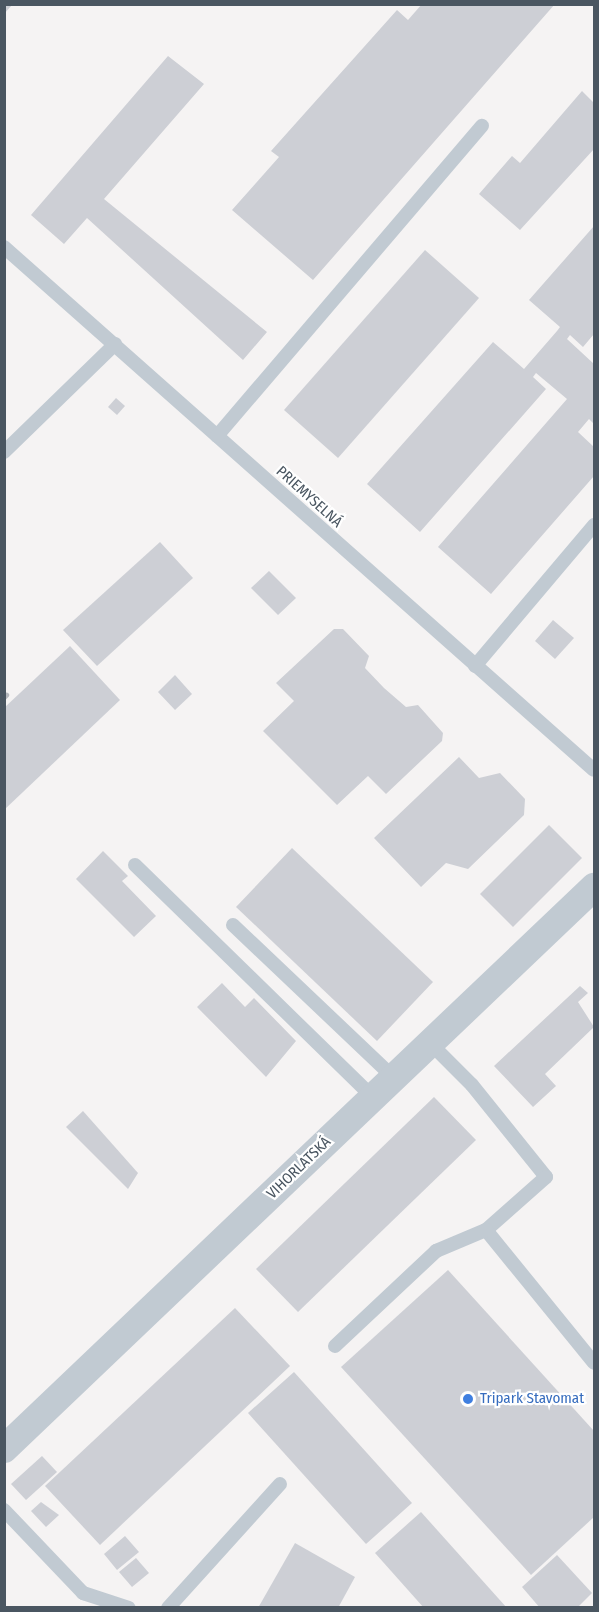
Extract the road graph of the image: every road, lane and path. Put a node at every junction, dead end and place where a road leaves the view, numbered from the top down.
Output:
1 (482, 126) dead end
2 (4, 247) edge
3 (115, 344) junction
4 (217, 436) junction
5 (4, 452) edge
6 (594, 525) edge
7 (475, 666) junction
8 (594, 770) edge
9 (135, 865) dead end
10 (594, 887) edge
11 (233, 925) dead end
12 (430, 1043) junction
13 (394, 1078) junction
14 (373, 1097) junction
15 (486, 1230) junction
16 (335, 1346) dead end
17 (594, 1363) edge
18 (4, 1449) edge
19 (280, 1484) dead end
20 (4, 1510) edge
21 (129, 1608) edge
22 (168, 1608) edge

1 - 4 lane
2 - 3 lane, PRIEMYSELNÁ
3 - 4 lane, PRIEMYSELNÁ
3 - 5 lane
4 - 7 lane, PRIEMYSELNÁ
6 - 7 lane
7 - 8 lane, PRIEMYSELNÁ
9 - 14 lane
10 - 12 street, VIHORLATSKÁ
11 - 13 lane
12 - 13 street, VIHORLATSKÁ
12 - 15 lane
13 - 14 street, VIHORLATSKÁ
14 - 18 street, VIHORLATSKÁ
15 - 16 lane
15 - 17 lane
19 - 22 lane
20 - 21 lane

